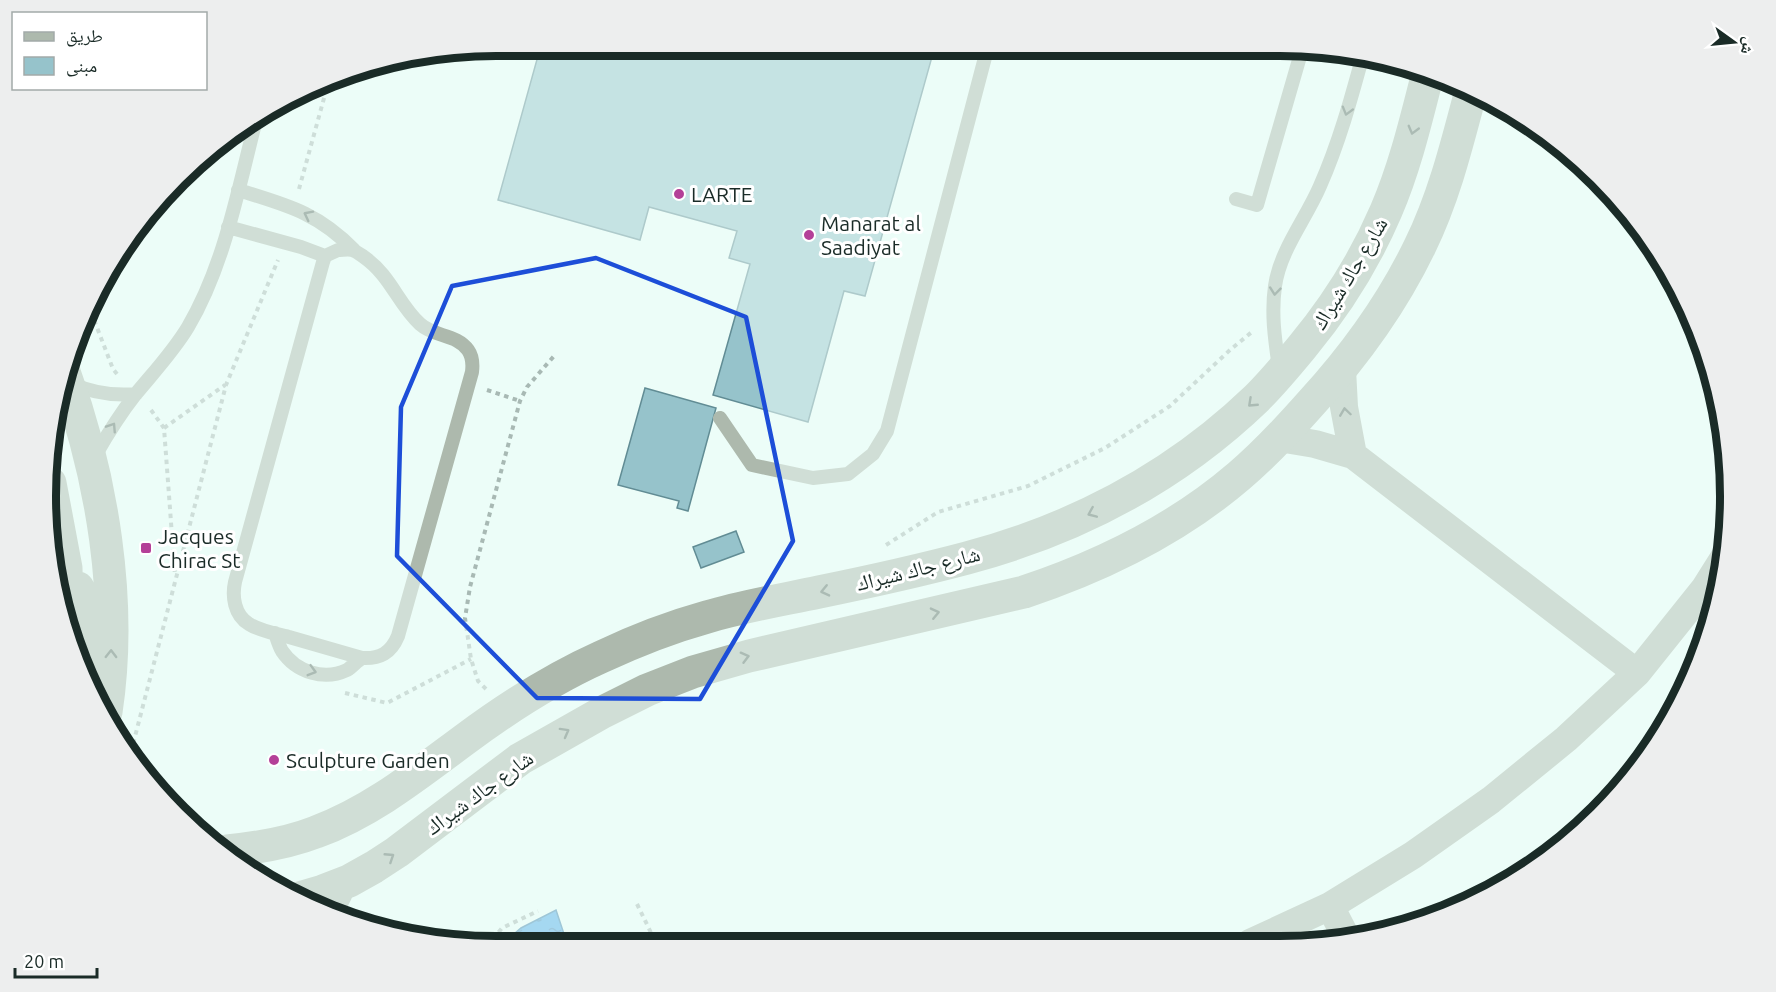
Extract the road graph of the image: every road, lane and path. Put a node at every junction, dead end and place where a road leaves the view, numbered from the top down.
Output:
1 (985, 56) edge
2 (1300, 56) edge
3 (1361, 63) edge
4 (1426, 80) edge
5 (326, 89) edge
6 (1469, 98) edge
7 (254, 128) edge
8 (238, 190) junction
9 (1236, 199) dead end
10 (293, 208) junction
11 (228, 227) junction
12 (285, 243) junction
13 (354, 250) junction
14 (325, 256) junction
15 (93, 318) edge
16 (554, 356) dead end
17 (1342, 369) junction
18 (1280, 374) junction
19 (72, 380) edge
20 (122, 382) dead end
21 (469, 384) junction
22 (226, 385) junction
23 (69, 388) edge
24 (136, 394) junction
25 (520, 401) junction
26 (151, 410) dead end
27 (720, 418) dead end
28 (164, 428) junction
29 (1279, 438) junction
30 (1353, 455) junction
31 (91, 462) junction
32 (56, 515) edge
33 (66, 568) junction
34 (1713, 575) edge
35 (175, 580) junction
36 (66, 592) edge
37 (275, 633) junction
38 (84, 652) edge
39 (362, 658) junction
40 (1636, 673) junction
41 (492, 695) dead end
42 (107, 702) edge
43 (133, 745) edge
44 (399, 787) junction
45 (235, 850) edge
46 (258, 866) edge
47 (349, 881) junction
48 (309, 895) edge
49 (637, 904) dead end
50 (1330, 906) junction
51 (339, 908) edge
52 (538, 911) dead end
53 (1343, 932) edge
54 (495, 936) edge
55 (653, 936) edge
56 (1267, 936) edge

1 - 27 lane
2 - 9 lane
3 -> 18 lane
4 -> 18 street, شارع جاك شيراك
5 - 10 path
6 - 17 street, شارع جاك شيراك
7 - 8 lane
8 - 10 lane
8 - 11 lane
13 -> 10 lane
11 - 12 lane
11 - 24 lane
12 - 14 lane
12 - 22 path
13 - 14 lane
13 - 21 lane
14 - 37 lane
15 - 20 path
16 - 25 path
17 - 29 street, شارع جاك شيراك
30 -> 17 street
18 -> 44 street, شارع جاك شيراك
19 - 24 lane
21 - 25 path
21 - 39 lane
22 - 28 path
22 - 35 path
23 - 31 street
31 -> 24 lane
25 - 41 path
26 - 28 path
28 - 35 path
29 - 30 street
47 -> 29 street, شارع جاك شيراك
30 - 40 street
42 -> 31 street
32 - 33 street
33 - 36 street
33 - 38 street
34 - 40 street
35 - 43 path
37 - 39 lane
37 -> 39 lane
40 - 50 street
44 - 45 street, شارع جاك شيراك
44 - 46 street
47 - 48 street, شارع جاك شيراك
47 - 51 lane
49 - 55 path
50 - 53 street
50 - 56 street
52 - 54 path

